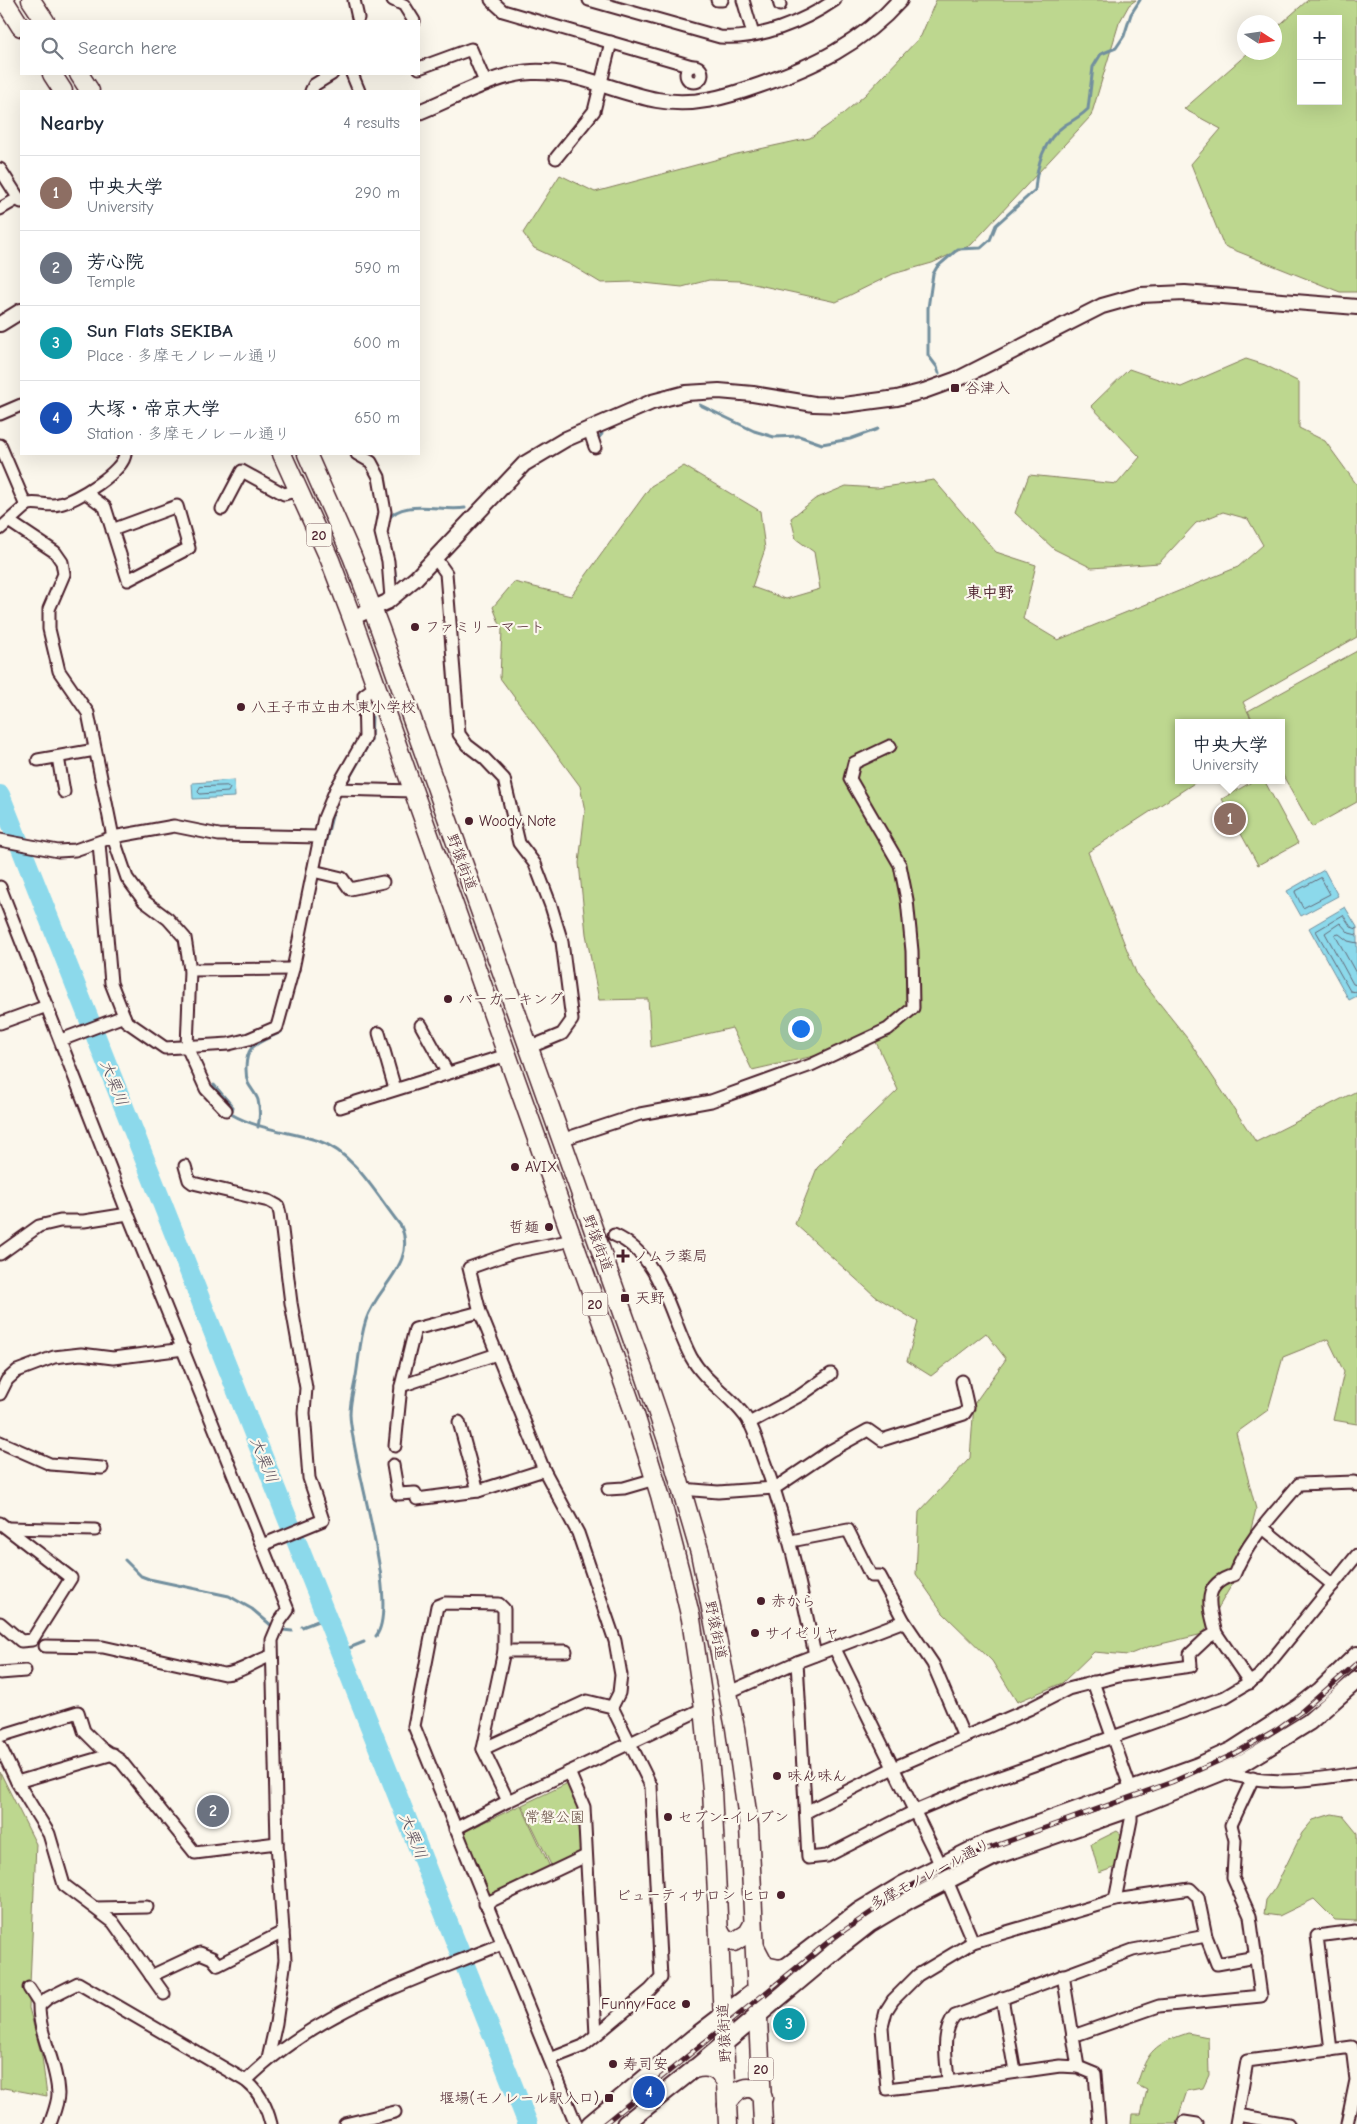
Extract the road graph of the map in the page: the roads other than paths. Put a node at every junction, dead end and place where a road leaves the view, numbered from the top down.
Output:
1 (4, 0) edge
2 (31, 0) edge
3 (354, 0) edge
4 (393, 0) edge
5 (491, 0) edge
6 (589, 0) edge
7 (717, 0) edge
8 (722, 0) edge
9 (743, 0) edge
10 (834, 0) edge
11 (900, 0) edge
12 (358, 18) dead end
13 (44, 20) edge
14 (413, 20) edge
15 (20, 24) edge
16 (753, 34) junction
17 (611, 42) junction
18 (692, 66) dead end
19 (420, 68) edge
20 (53, 75) edge
21 (80, 75) edge
22 (330, 75) edge
23 (352, 75) edge
24 (486, 84) junction
25 (601, 84) junction
26 (62, 90) edge
27 (89, 90) edge
28 (312, 90) edge
29 (359, 90) edge
30 (420, 112) edge
31 (556, 158) dead end
32 (0, 169) edge
33 (20, 200) edge
34 (0, 210) edge
35 (1357, 307) edge
36 (20, 312) edge
37 (0, 324) edge
38 (20, 405) edge
39 (0, 414) edge
40 (589, 429) junction
41 (0, 445) edge
42 (595, 447) dead end
43 (125, 455) edge
44 (282, 455) edge
45 (306, 455) edge
46 (359, 455) edge
47 (299, 490) junction
48 (86, 492) junction
49 (26, 506) junction
50 (222, 508) dead end
51 (10, 522) junction
52 (0, 529) edge
53 (112, 530) junction
54 (436, 559) junction
55 (390, 598) junction
56 (373, 609) junction
57 (352, 618) junction
58 (376, 686) junction
59 (890, 746) dead end
60 (95, 750) junction
61 (58, 757) junction
62 (38, 760) dead end
63 (336, 789) junction
64 (413, 791) junction
65 (64, 792) dead end
66 (112, 837) junction
67 (320, 837) junction
68 (0, 840) edge
69 (99, 842) junction
70 (313, 871) junction
71 (382, 882) dead end
72 (0, 887) edge
73 (293, 969) junction
74 (190, 970) junction
75 (47, 1006) junction
76 (514, 1009) junction
77 (122, 1016) junction
78 (0, 1023) edge
79 (421, 1025) dead end
80 (496, 1025) junction
81 (378, 1032) dead end
82 (63, 1040) junction
83 (188, 1047) junction
84 (528, 1048) junction
85 (507, 1055) junction
86 (448, 1072) junction
87 (395, 1089) junction
88 (340, 1107) dead end
89 (226, 1110) dead end
90 (562, 1140) junction
91 (185, 1166) dead end
92 (128, 1214) junction
93 (614, 1235) dead end
94 (596, 1236) junction
95 (573, 1240) junction
96 (0, 1254) edge
97 (480, 1312) junction
98 (184, 1349) junction
99 (497, 1354) junction
100 (832, 1374) dead end
101 (962, 1381) dead end
102 (401, 1386) junction
103 (0, 1394) edge
104 (459, 1422) dead end
105 (749, 1423) junction
106 (0, 1442) edge
107 (395, 1446) dead end
108 (393, 1465) dead end
109 (102, 1468) dead end
110 (544, 1470) junction
111 (1357, 1484) edge
112 (658, 1487) junction
113 (775, 1488) junction
114 (608, 1489) dead end
115 (682, 1489) junction
116 (478, 1491) junction
117 (3, 1526) edge
118 (1263, 1528) junction
119 (95, 1530) dead end
120 (791, 1541) junction
121 (264, 1545) junction
122 (1357, 1555) edge
123 (1333, 1585) junction
124 (904, 1621) junction
125 (0, 1623) edge
126 (1216, 1633) junction
127 (45, 1646) dead end
128 (835, 1649) junction
129 (504, 1651) junction
130 (566, 1651) dead end
131 (815, 1655) junction
132 (1357, 1655) edge
133 (272, 1656) junction
134 (797, 1662) junction
135 (25, 1671) dead end
136 (0, 1673) edge
137 (1357, 1680) edge
138 (1093, 1682) junction
139 (1250, 1683) junction
140 (729, 1692) junction
141 (612, 1707) junction
142 (704, 1708) junction
143 (0, 1736) edge
144 (964, 1737) junction
145 (1112, 1737) junction
146 (631, 1743) junction
147 (0, 1746) edge
148 (483, 1749) junction
149 (113, 1754) junction
150 (893, 1768) junction
151 (569, 1772) junction
152 (1224, 1772) junction
153 (1357, 1773) edge
154 (1253, 1778) junction
155 (17, 1782) junction
156 (1131, 1790) junction
157 (508, 1801) junction
158 (1132, 1808) junction
159 (915, 1811) junction
160 (806, 1812) junction
161 (456, 1829) junction
162 (277, 1843) junction
163 (586, 1856) junction
164 (944, 1872) junction
165 (1115, 1900) junction
166 (485, 1904) junction
167 (147, 1907) dead end
168 (96, 1908) junction
169 (753, 1924) junction
170 (719, 1930) junction
171 (1355, 1930) dead end
172 (282, 1932) junction
173 (1206, 1936) junction
174 (973, 1942) junction
175 (502, 1944) junction
176 (754, 1947) junction
177 (1256, 1957) junction
178 (788, 1967) junction
179 (1063, 1975) junction
180 (152, 1976) junction
181 (29, 1988) dead end
182 (757, 1990) junction
183 (164, 1994) dead end
184 (1002, 1998) junction
185 (40, 2005) junction
186 (758, 2013) junction
187 (723, 2015) junction
188 (596, 2035) junction
189 (1073, 2036) junction
190 (724, 2043) junction
191 (1331, 2050) junction
192 (268, 2059) junction
193 (550, 2059) junction
194 (1078, 2067) junction
195 (694, 2069) junction
196 (1015, 2072) junction
197 (246, 2081) junction
198 (948, 2082) junction
199 (726, 2083) junction
200 (763, 2098) junction
201 (727, 2104) junction
202 (395, 2112) dead end
203 (1237, 2119) edge
204 (50, 2124) edge
205 (271, 2124) edge
206 (345, 2124) edge
207 (576, 2124) edge
208 (590, 2124) edge
209 (625, 2124) edge
210 (728, 2124) edge
211 (763, 2124) edge
212 (1099, 2124) edge
213 (1184, 2124) edge
214 (1197, 2124) edge
215 (1288, 2124) edge
216 (1347, 2124) edge

1 - 15 main road
2 - 13 main road
3 - 12 street
4 - 14 street
5 - 17 street
6 - 16 street
7 - 8 street
9 - 16 street
10 - 16 street
11 - 25 street
17 - 18 street
17 - 25 street
19 - 24 street
20 - 26 main road
21 - 27 main road
22 - 28 street
23 - 29 street
24 - 25 street
24 - 30 street
25 - 31 street
32 - 33 street
33 - 34 street
35 - 40 street
36 - 37 street
38 - 39 street
40 - 42 street
40 - 54 street
41 - 49 street
43 - 48 street
44 - 47 main road, 野猿街道 / 20
45 - 56 main road, 野猿街道 / 20
46 - 55 street
47 - 50 street
47 - 57 main road, 野猿街道 / 20
48 - 49 street
48 - 53 street
49 - 51 street
51 - 52 street
51 - 60 street
53 - 53 street
54 - 55 street
54 - 84 street
55 - 56 street
56 - 57 street
56 - 76 main road, 野猿街道 / 20
57 - 58 main road, 野猿街道 / 20
58 - 63 street
58 - 64 main road, 野猿街道 / 20
59 - 90 street
60 - 61 street
60 - 66 street
61 - 62 street
61 - 65 street
63 - 64 street
63 - 67 street
64 - 80 main road, 野猿街道 / 20
66 - 67 street
66 - 69 street
66 - 74 street
67 - 70 street
68 - 69 street
69 - 77 street
70 - 71 street
70 - 73 street
72 - 75 street
73 - 74 street
73 - 83 street
74 - 83 street
75 - 78 street
75 - 82 street
76 - 80 main road
76 - 84 main road, 野猿街道 / 20
77 - 82 street
77 - 83 street
79 - 86 street
80 - 85 main road, 野猿街道 / 20
81 - 87 street
82 - 92 street
83 - 89 street
84 - 85 main road
84 - 90 main road, 野猿街道 / 20
85 - 86 street
85 - 95 main road, 野猿街道 / 20
86 - 87 street
87 - 88 street
90 - 94 main road, 野猿街道 / 20
91 - 121 street
92 - 96 street
92 - 98 street
93 - 105 street
94 - 95 main road
94 - 115 main road, 野猿街道 / 20
95 - 97 street
95 - 112 main road, 野猿街道 / 20
97 - 99 street
97 - 102 street
98 - 103 street
98 - 121 street
99 - 102 street
99 - 110 street
100 - 105 street
101 - 113 street
102 - 107 street
104 - 116 street
105 - 113 street
106 - 109 street
108 - 116 street
110 - 116 street
110 - 141 street
111 - 118 street
112 - 114 street
112 - 115 main road
112 - 142 main road, 野猿街道 / 20
113 - 115 street
113 - 120 street
115 - 140 main road, 野猿街道 / 20
117 - 119 street
117 - 125 street
118 - 123 street
118 - 126 street
120 - 124 street
120 - 131 street
121 - 133 street
122 - 123 street
123 - 139 street
124 - 128 street
124 - 144 street
126 - 138 street
126 - 139 street
127 - 133 street
128 - 131 street
128 - 150 street
129 - 130 street
129 - 148 street
129 - 161 street
131 - 134 street
132 - 156 main road, 多摩モノレール通り
133 - 162 street
134 - 140 street
134 - 160 street
135 - 136 street
137 - 152 main road, 多摩モノレール通り
138 - 144 street
138 - 145 street
139 - 145 street
140 - 169 main road, 野猿街道 / 20
141 - 146 street
141 - 148 street
142 - 146 street
142 - 170 main road, 野猿街道 / 20
143 - 149 street
144 - 150 street
145 - 156 street
145 - 159 street
146 - 151 street
146 - 188 street
147 - 155 street
148 - 157 street
149 - 155 street
149 - 162 street
150 - 159 street
150 - 160 street
151 - 157 street
151 - 163 street
152 - 154 street
152 - 158 main road, 多摩モノレール通り
153 - 154 street
154 - 177 street
155 - 168 street
156 - 158 street
156 - 164 main road, 多摩モノレール通り
157 - 161 street
158 - 164 main road, 多摩モノレール通り
158 - 165 street
159 - 160 street
159 - 164 street
161 - 166 street
162 - 172 street
163 - 166 street
163 - 188 street
164 - 174 street
164 - 178 main road, 多摩モノレール通り
164 - 186 main road, 多摩モノレール通り
165 - 173 street
165 - 174 street
166 - 175 street
167 - 168 street
168 - 180 street
169 - 170 main road
169 - 176 main road, 野猿街道 / 20
170 - 187 main road, 野猿街道 / 20
171 - 191 street
172 - 180 street
172 - 192 street
173 - 177 street
173 - 179 street
174 - 198 street
175 - 192 street
175 - 193 street
176 - 178 main road
176 - 182 main road, 野猿街道 / 20
177 - 189 street
178 - 182 main road, 多摩モノレール通り
179 - 184 street
179 - 189 street
180 - 183 street
181 - 185 street
182 - 186 main road, 野猿街道 / 20
182 - 187 main road, 多摩モノレール通り
184 - 196 street
184 - 198 street
185 - 197 street
185 - 204 street
186 - 190 main road, 多摩モノレール通り
186 - 200 main road, 野猿街道 / 20
187 - 190 main road, 野猿街道 / 20
187 - 208 main road, 多摩モノレール通り
188 - 193 street
189 - 194 street
190 - 195 main road, 多摩モノレール通り
190 - 199 main road, 野猿街道 / 20
191 - 203 street
191 - 216 street
192 - 197 street
193 - 207 street
194 - 196 street
194 - 212 street
195 - 199 main road
195 - 209 main road, 多摩モノレール通り
196 - 198 street
197 - 205 street
199 - 201 main road, 野猿街道 / 20
200 - 201 main road
200 - 211 main road, 野猿街道 / 20
201 - 210 main road, 野猿街道 / 20
202 - 206 street
203 - 215 street
213 - 214 street

